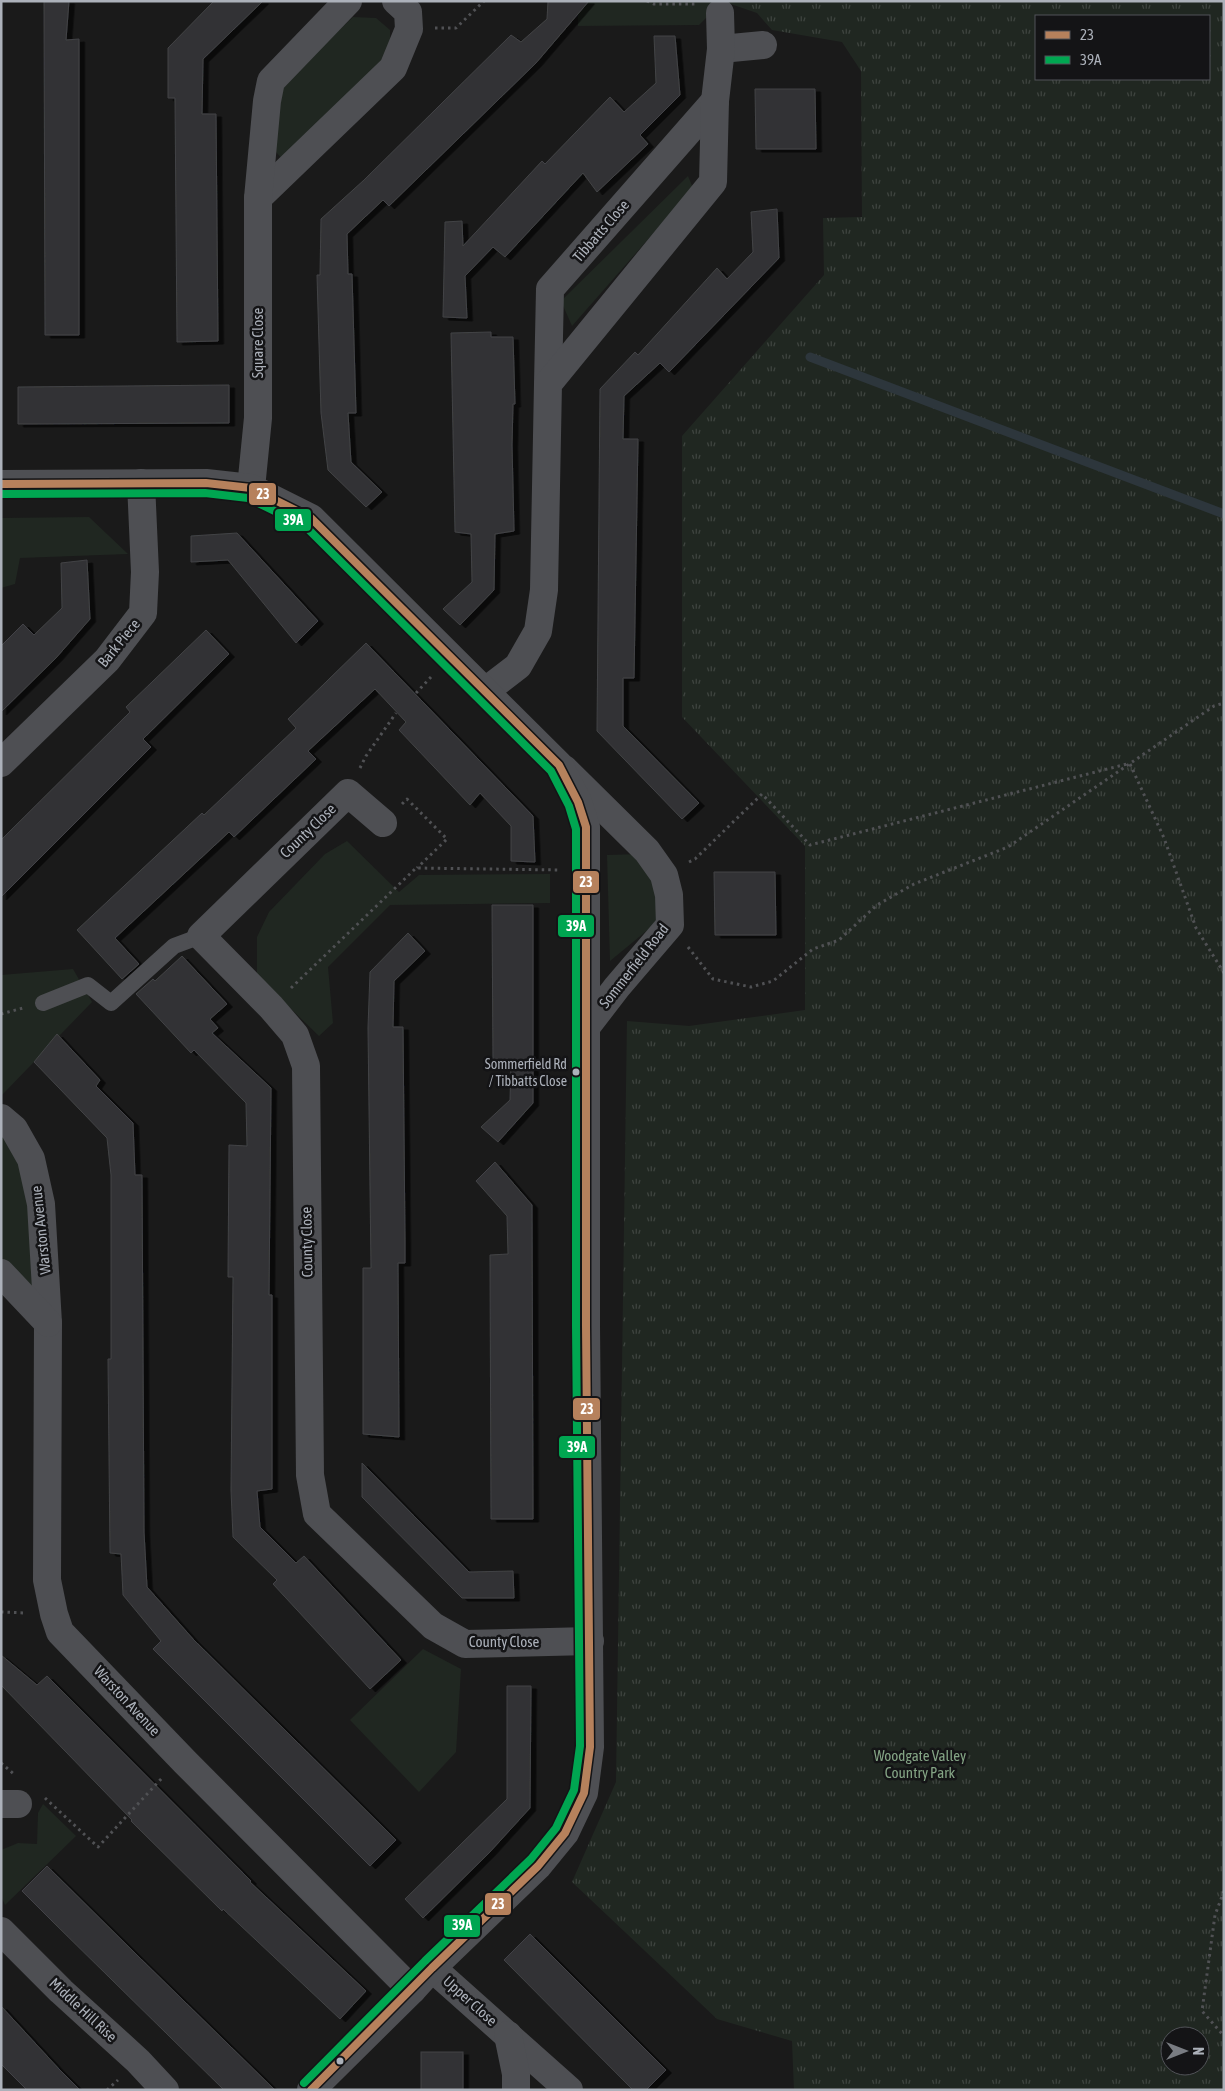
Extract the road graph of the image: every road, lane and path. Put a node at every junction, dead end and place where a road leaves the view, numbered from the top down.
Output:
1 (348, 1) edge
2 (396, 1) edge
3 (484, 1) edge
4 (647, 1) edge
5 (720, 13) joint
6 (409, 29) junction
7 (763, 46) dead end
8 (720, 49) junction
9 (715, 102) junction
10 (258, 198) junction
11 (548, 384) junction
12 (141, 483) junction
13 (1, 484) edge
14 (251, 488) junction
15 (484, 692) junction
16 (1224, 703) edge
17 (396, 713) dead end
18 (1, 763) edge
19 (1130, 764) junction
20 (559, 765) junction
21 (348, 793) junction
22 (382, 823) joint
23 (416, 868) junction
24 (586, 870) junction
25 (664, 875) junction
26 (670, 925) junction
27 (201, 936) junction
28 (1224, 973) edge
29 (43, 1003) dead end
30 (271, 1007) junction
31 (587, 1026) junction
32 (1, 1118) edge
33 (1, 1273) edge
34 (48, 1323) junction
35 (590, 1641) junction
36 (185, 1762) junction
37 (44, 1797) dead end
38 (1224, 1891) edge
39 (1, 1931) edge
40 (432, 1968) junction
41 (412, 1990) junction
42 (508, 2035) junction
43 (1224, 2036) edge
44 (165, 2090) edge
45 (311, 2090) edge
46 (516, 2090) edge
47 (569, 2090) edge

1 - 10 street, Square Close
2 - 6 street
3 - 6 path
4 - 5 path
5 - 8 street
6 - 10 street
7 - 8 street
8 - 9 street
9 - 11 street
9 - 11 street, Tibbatts Close
10 - 14 street, Square Close
11 - 15 street, Tibbatts Close
12 - 13 street, Sommerfield Road
12 - 14 street, Sommerfield Road
12 - 18 street, Bark Piece
14 - 15 street, Sommerfield Road
15 - 20 street, Sommerfield Road
16 - 19 path
17 - 21 path
19 - 25 path
19 - 26 path
19 - 28 path
20 - 24 street, Sommerfield Road
20 - 25 street, Sommerfield Road
21 - 22 street, County Close
21 - 27 street, County Close
22 - 23 path
23 - 24 path
23 - 30 path
24 - 31 street, Sommerfield Road
25 - 26 street, Sommerfield Road
26 - 31 street, Sommerfield Road
27 - 29 lane
27 - 30 street, County Close
30 - 35 street, County Close
31 - 35 street, Sommerfield Road
32 - 34 street, Warston Avenue
33 - 34 street
34 - 36 street, Warston Avenue
35 - 40 street, Sommerfield Road
36 - 37 path
36 - 41 street, Warston Avenue
38 - 43 path
39 - 44 street, Middle Hill Rise
40 - 41 street, Sommerfield Road
40 - 42 street, Upper Close
41 - 45 street, Sommerfield Road
42 - 46 street, Upper Close
42 - 47 street, Upper Close

